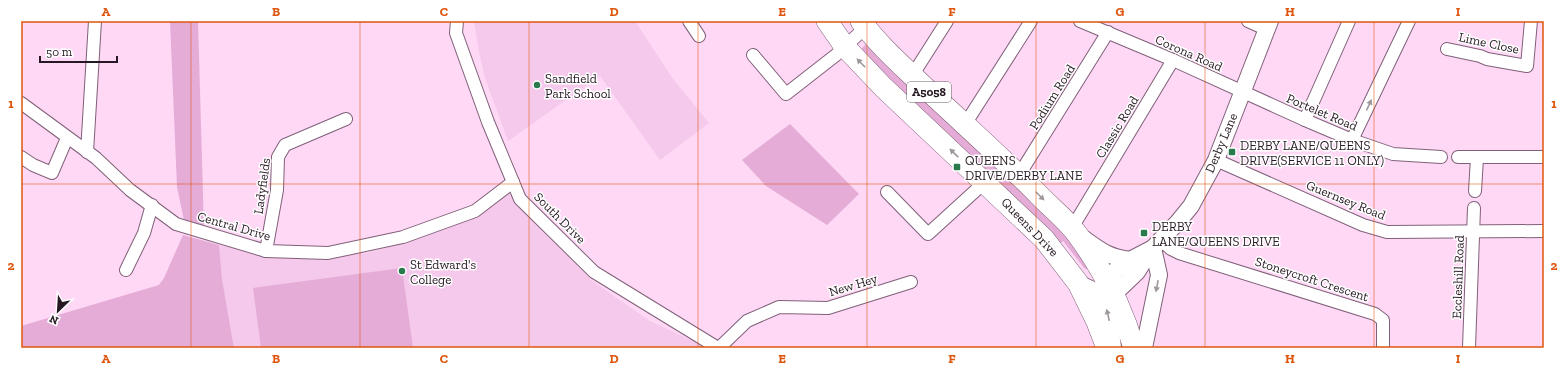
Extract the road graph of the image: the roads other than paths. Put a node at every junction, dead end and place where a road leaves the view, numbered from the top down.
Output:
1 (95, 21) edge
2 (456, 21) edge
3 (689, 21) edge
4 (827, 21) edge
5 (947, 21) edge
6 (1031, 21) edge
7 (1080, 21) edge
8 (1248, 21) edge
9 (1349, 21) edge
10 (1409, 21) edge
11 (1531, 21) edge
12 (865, 23) edge
13 (1268, 25) edge
14 (1108, 32) junction
15 (699, 36) dead end
16 (845, 47) junction
17 (1447, 49) dead end
18 (752, 55) dead end
19 (1173, 60) junction
20 (912, 76) junction
21 (1242, 92) junction
22 (21, 103) edge
23 (346, 119) dead end
24 (1305, 120) junction
25 (964, 126) junction
26 (67, 138) junction
27 (1352, 140) junction
28 (87, 152) junction
29 (21, 157) edge
30 (1441, 157) dead end
31 (1458, 157) dead end
32 (1544, 157) edge
33 (1477, 158) junction
34 (1216, 160) junction
35 (1019, 175) junction
36 (513, 182) junction
37 (985, 182) junction
38 (1475, 191) dead end
39 (887, 192) dead end
40 (152, 205) junction
41 (1474, 208) dead end
42 (1074, 231) junction
43 (1544, 231) edge
44 (1474, 232) junction
45 (1155, 246) junction
46 (266, 251) junction
47 (1130, 260) junction
48 (126, 270) dead end
49 (911, 282) dead end
50 (1078, 282) junction
51 (1109, 290) junction
52 (719, 348) edge
53 (1107, 348) edge
54 (1113, 348) edge
55 (1134, 348) edge
56 (1144, 348) edge
57 (1383, 348) edge
58 (1469, 348) edge

1 - 28 street
2 - 36 street, South Drive
3 - 15 street
4 - 16 highway, Queens Drive / A5058
5 - 20 street
6 - 25 street
7 - 14 street, Corona Road
8 - 13 street
9 - 24 street
27 -> 10 street
11 - 17 street, Lime Close
12 - 16 street
12 - 20 highway, A5058
13 - 21 street, Derby Lane
14 - 19 street, Corona Road
14 - 35 street, Podium Road
16 - 18 street
37 -> 16 highway, Queens Drive / A5058
19 - 21 street, Corona Road
19 - 42 street, Classic Road
20 - 25 highway, A5058
21 - 24 street, Portelet Road
21 - 34 street, Derby Lane
22 - 26 street, Central Drive
23 - 46 street, Ladyfields
24 - 27 street, Portelet Road
25 - 35 highway, A5058
26 - 28 street, Central Drive
26 - 29 street
27 - 30 street, Portelet Road
28 - 40 street, Central Drive
31 - 33 street
32 - 33 street
33 - 38 street
34 - 44 street, Guernsey Road
34 - 45 street, Derby Lane
35 -> 42 highway, A5058
36 - 46 street, Central Drive
36 - 52 street, South Drive
37 - 39 street
37 - 50 highway, Queens Drive / A5058
40 - 46 street, Central Drive
40 - 48 street
41 - 44 street, Eccleshill Road
42 - 47 street
42 - 51 highway, A5058
43 - 44 street, Guernsey Road
44 - 58 street, Eccleshill Road
45 - 47 street, Derby Lane
45 - 51 street, Derby Lane
45 -> 56 street
45 - 57 street, Stoneycroft Crescent
47 - 51 street, Derby Lane
49 - 52 street, New Hey
50 - 51 street, Queens Drive / A5058
50 - 53 highway, Queens Drive / A5058
54 -> 51 street, A5058
51 - 55 highway, A5058

